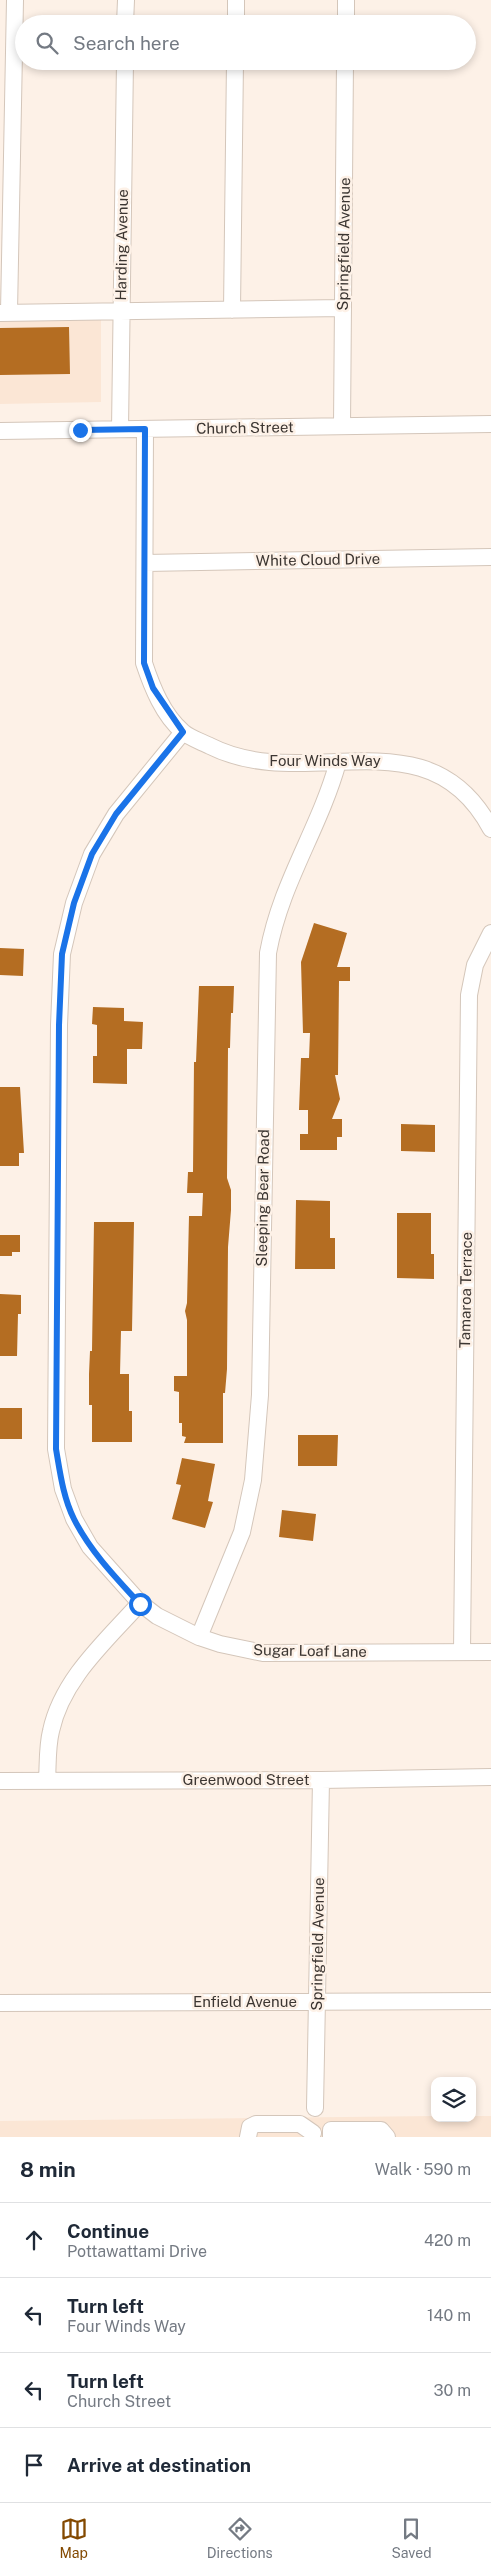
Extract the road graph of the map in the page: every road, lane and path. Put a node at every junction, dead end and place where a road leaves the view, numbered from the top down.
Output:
1 (15, 0) edge
2 (126, 0) edge
3 (236, 0) edge
4 (346, 0) edge
5 (125, 15) edge
6 (236, 15) edge
7 (346, 15) edge
8 (125, 70) edge
9 (235, 70) edge
10 (345, 70) edge
11 (343, 308) junction
12 (232, 310) junction
13 (120, 311) junction
14 (5, 312) edge
15 (491, 424) edge
16 (342, 426) junction
17 (120, 429) junction
18 (145, 429) junction
19 (0, 431) edge
20 (491, 558) edge
21 (145, 563) junction
22 (183, 732) junction
23 (338, 762) junction
24 (491, 829) edge
25 (491, 933) edge
26 (140, 1604) junction
27 (199, 1636) junction
28 (462, 1652) junction
29 (491, 1652) edge
30 (491, 1777) edge
31 (321, 1780) junction
32 (0, 1781) edge
33 (47, 1781) junction
34 (317, 2002) junction
35 (491, 2002) edge
36 (0, 2003) edge
37 (315, 2108) dead end
38 (313, 2133) dead end
39 (248, 2137) edge
40 (331, 2137) edge
41 (388, 2137) edge

1 - 14 street
2 - 5 street
3 - 6 street
4 - 7 street
8 - 13 street, Harding Avenue
9 - 12 street
10 - 11 street, Springfield Avenue
11 - 12 street
11 - 16 street, Springfield Avenue
12 - 13 street
13 - 14 street
13 - 17 street, Harding Avenue
15 - 16 street, Church Street
16 - 18 street, Church Street
17 - 18 street, Church Street
17 - 19 street, Church Street
18 - 21 street, Four Winds Way
20 - 21 street, White Cloud Drive
21 - 22 street, Four Winds Way
22 - 23 street, Four Winds Way
22 - 26 street, Sugar Loaf Lane
23 - 24 street, Four Winds Way
23 - 27 street, Sleeping Bear Road
25 - 28 street, Tamaroa Terrace
26 - 27 street, Sugar Loaf Lane
26 - 33 street
27 - 28 street, Sugar Loaf Lane
28 - 29 street, Sugar Loaf Lane
30 - 31 street, Greenwood Street
31 - 33 street, Greenwood Street
31 - 34 street, Springfield Avenue
32 - 33 street, Greenwood Street
34 - 35 street, Enfield Avenue
34 - 36 street, Enfield Avenue
34 - 37 street, Springfield Avenue
38 - 39 street
40 - 41 street

